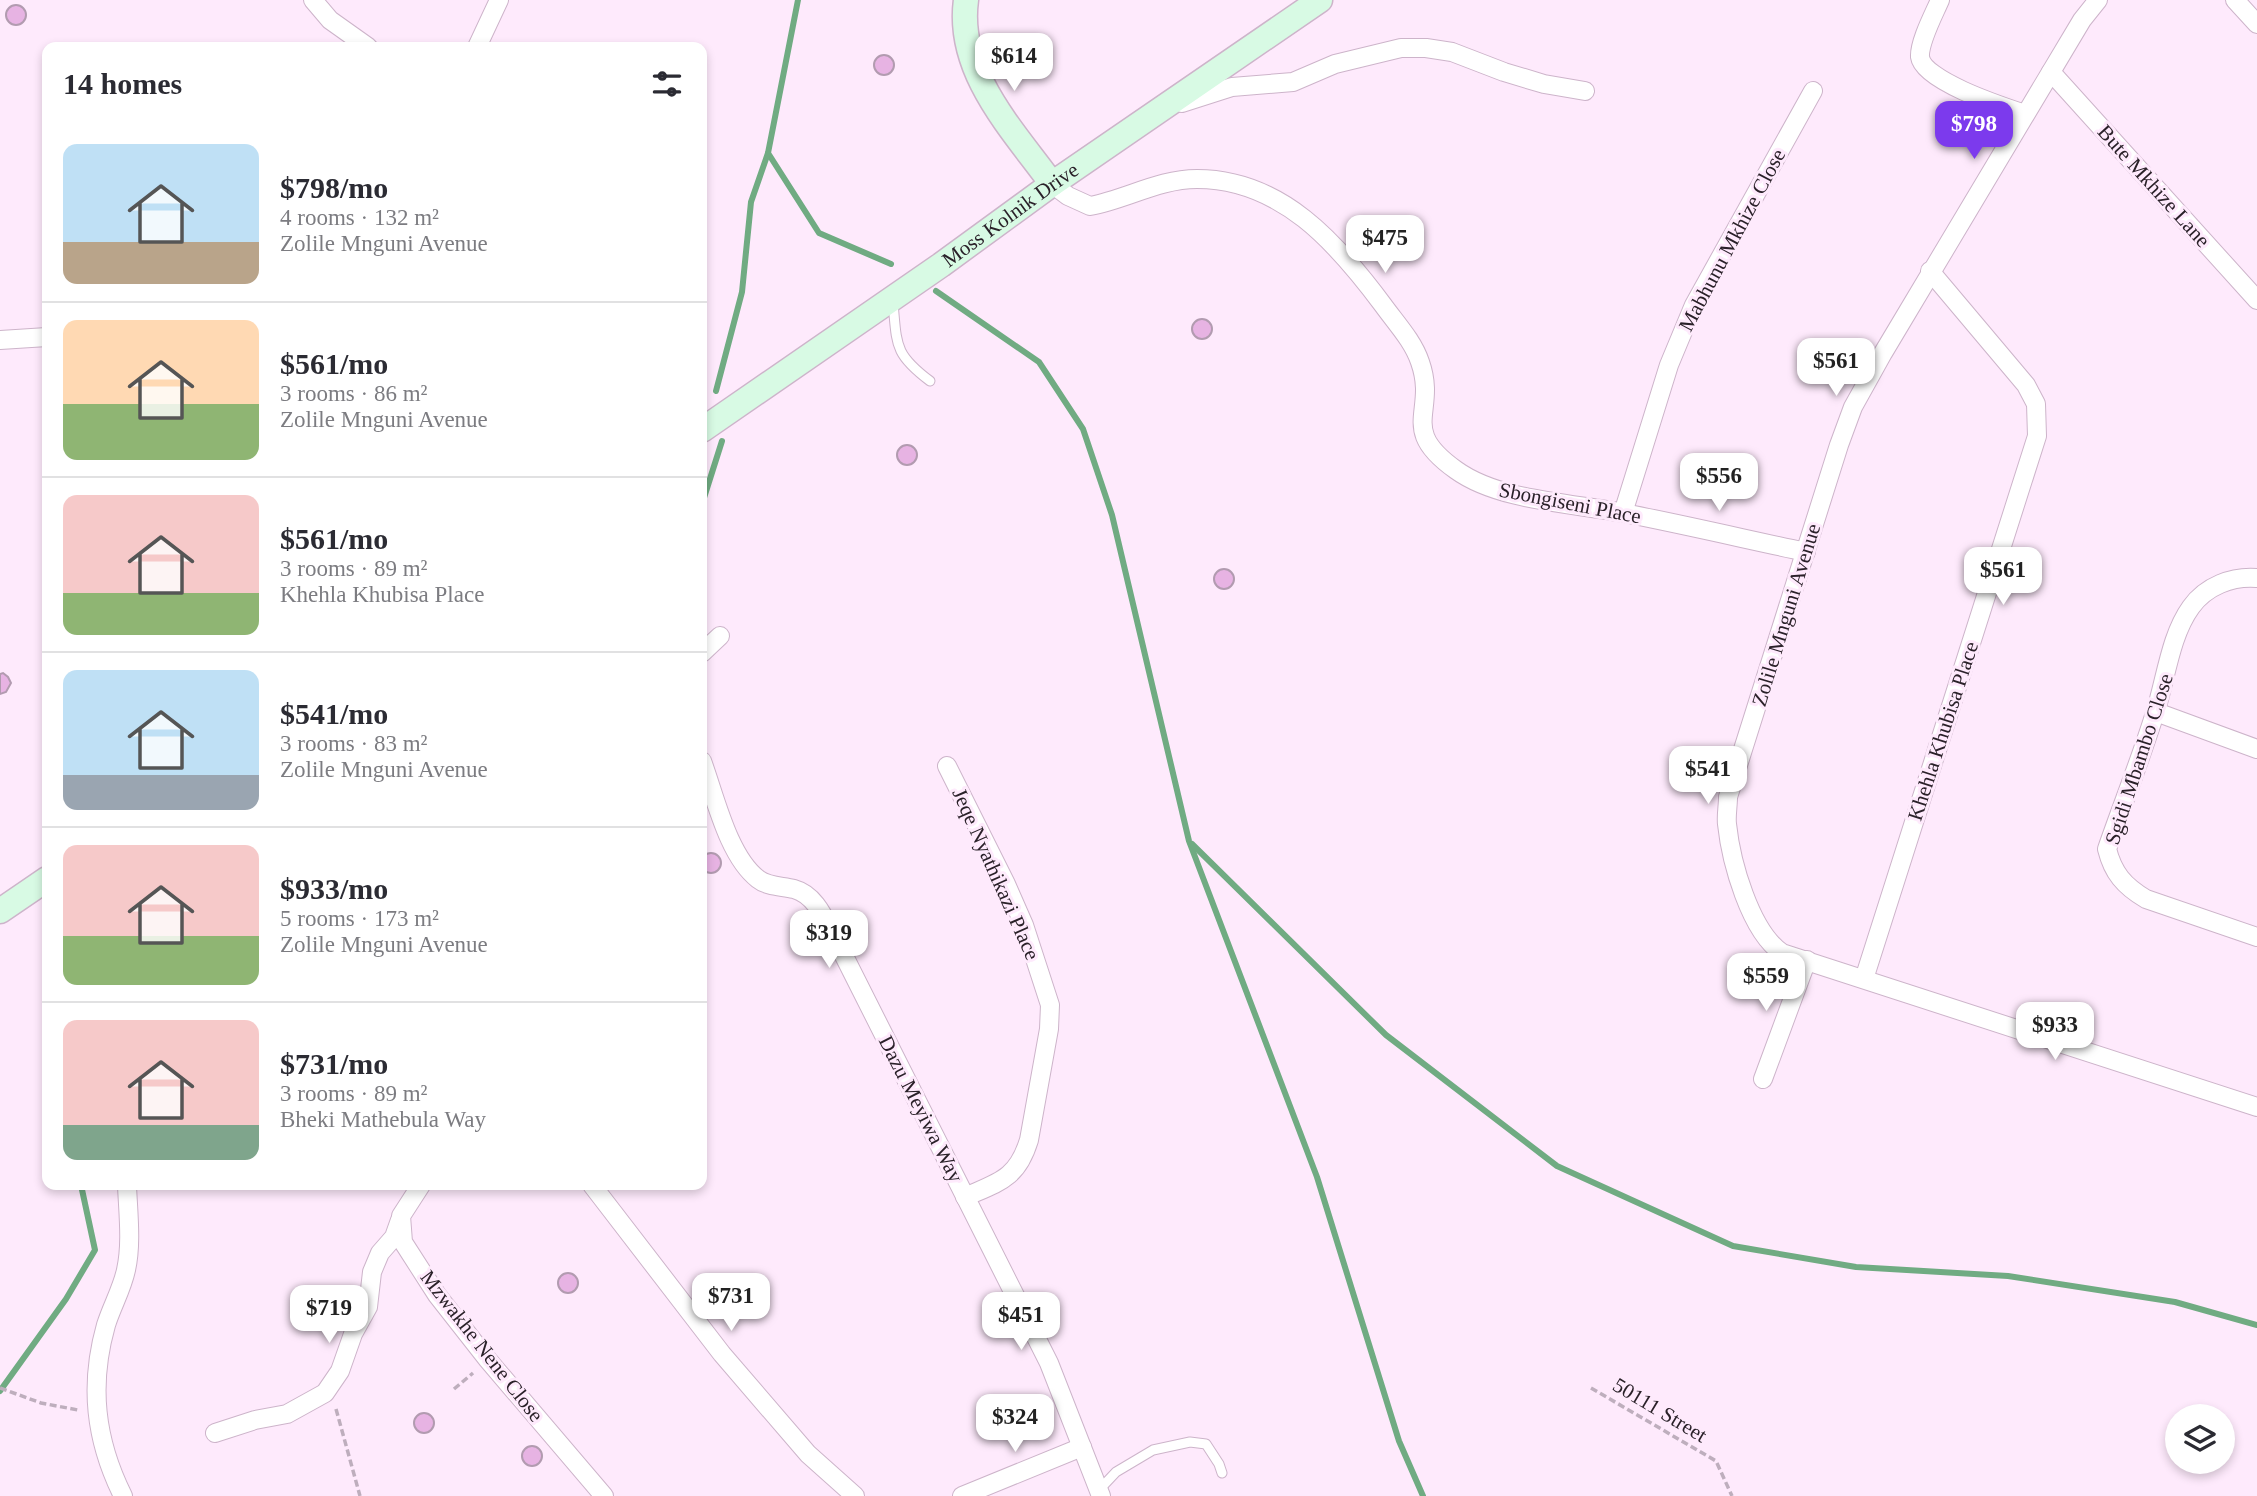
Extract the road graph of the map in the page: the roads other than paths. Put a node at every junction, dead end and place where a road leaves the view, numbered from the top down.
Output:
1 (313, 0) edge
2 (499, 0) edge
3 (965, 0) edge
4 (1320, 0) edge
5 (1940, 0) edge
6 (2098, 0) edge
7 (2235, 0) edge
8 (2257, 24) edge
9 (361, 42) edge
10 (479, 42) edge
11 (2051, 72) junction
12 (1585, 91) dead end
13 (1813, 91) dead end
14 (1156, 112) junction
15 (2025, 114) junction
16 (1052, 184) junction
17 (1930, 271) junction
18 (892, 297) junction
19 (2257, 300) edge
20 (42, 337) edge
21 (0, 340) edge
22 (930, 381) dead end
23 (707, 426) edge
24 (1623, 513) junction
25 (1806, 552) junction
26 (2257, 578) edge
27 (720, 636) dead end
28 (707, 648) edge
29 (2156, 712) junction
30 (2257, 749) edge
31 (947, 766) dead end
32 (707, 775) edge
33 (42, 882) edge
34 (0, 911) edge
35 (2257, 937) edge
36 (1807, 960) junction
37 (1864, 979) junction
38 (1763, 1079) dead end
39 (2257, 1107) edge
40 (127, 1190) edge
41 (417, 1190) edge
42 (596, 1190) edge
43 (965, 1197) junction
44 (401, 1216) junction
45 (215, 1433) dead end
46 (1082, 1447) junction
47 (1222, 1473) dead end
48 (1100, 1493) edge
49 (123, 1496) edge
50 (604, 1496) edge
51 (855, 1496) edge
52 (962, 1496) edge

1 - 9 street
2 - 10 street
3 - 16 main road
4 - 14 main road, Moss Kolnik Drive
5 - 15 street
6 - 11 street, Zolile Mnguni Avenue
7 - 8 street
11 - 15 street, Zolile Mnguni Avenue
11 - 19 street, Bute Mkhize Lane
12 - 14 street
13 - 24 street, Mabhunu Mkhize Close
14 - 16 main road, Moss Kolnik Drive
15 - 17 street, Zolile Mnguni Avenue
16 - 18 main road, Moss Kolnik Drive
16 - 24 street, Sbongiseni Place
17 - 25 street, Zolile Mnguni Avenue
17 - 37 street, Khehla Khubisa Place
18 - 22 lane
18 - 23 main road, Moss Kolnik Drive
20 - 21 street
24 - 25 street, Sbongiseni Place
25 - 36 street, Zolile Mnguni Avenue
26 - 29 street, Sgidi Mbambo Close
27 - 28 street
29 - 30 street
29 - 35 street, Sgidi Mbambo Close
31 - 43 street, Jeqe Nyathikazi Place
32 - 43 street, Dazu Meyiwa Way
33 - 34 main road
36 - 37 street, Zolile Mnguni Avenue
36 - 38 street
37 - 39 street, Zolile Mnguni Avenue
40 - 49 street
41 - 44 street
42 - 51 street
43 - 46 street, Dazu Meyiwa Way
44 - 45 street
44 - 50 street, Mzwakhe Nene Close
46 - 48 street, Dazu Meyiwa Way
46 - 52 street
47 - 48 lane

